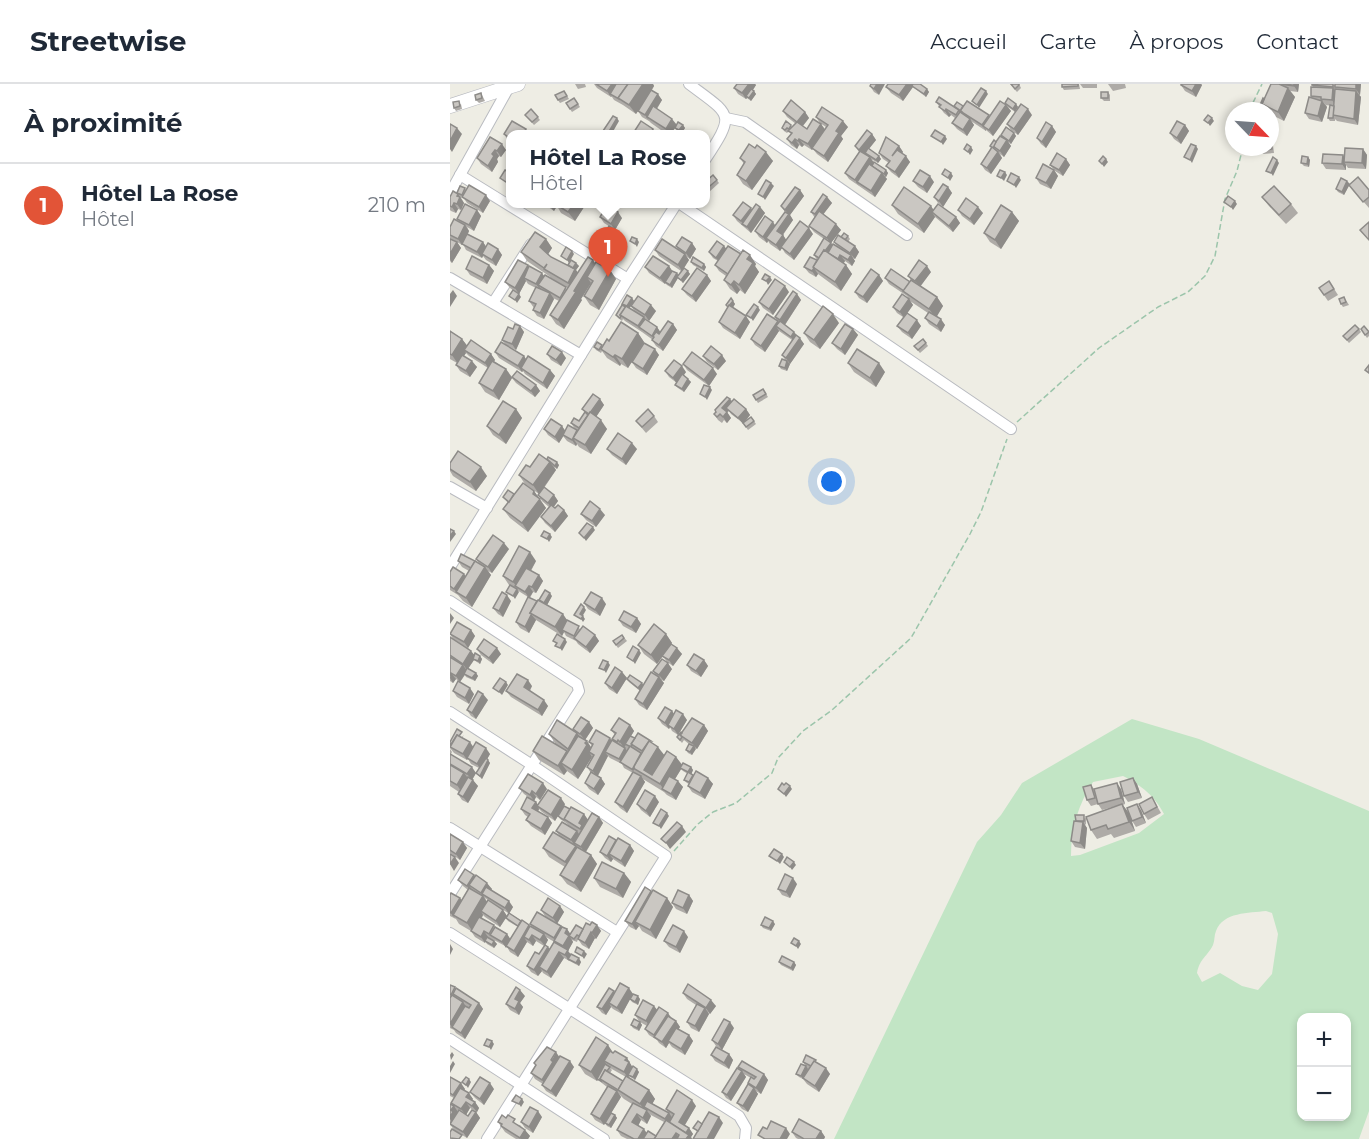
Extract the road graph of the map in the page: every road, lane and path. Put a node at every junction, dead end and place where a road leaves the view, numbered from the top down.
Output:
1 (689, 84) edge
2 (1262, 84) edge
3 (513, 85) edge
4 (490, 88) edge
5 (1253, 102) edge
6 (450, 106) edge
7 (726, 118) junction
8 (710, 153) edge
9 (1241, 156) edge
10 (460, 175) junction
11 (450, 193) edge
12 (506, 204) edge
13 (513, 208) edge
14 (675, 208) edge
15 (684, 208) edge
16 (542, 226) junction
17 (907, 235) dead end
18 (450, 278) edge
19 (628, 279) junction
20 (493, 303) junction
21 (581, 355) junction
22 (1011, 429) junction
23 (450, 487) edge
24 (487, 508) junction
25 (450, 567) edge
26 (450, 601) edge
27 (450, 712) edge
28 (532, 765) junction
29 (450, 828) edge
30 (480, 847) junction
31 (666, 856) junction
32 (450, 894) edge
33 (617, 932) junction
34 (450, 933) edge
35 (570, 1007) junction
36 (450, 1039) edge
37 (521, 1085) junction
38 (487, 1139) edge
39 (604, 1139) edge
40 (745, 1139) edge

1 - 7 street
2 - 5 path
3 - 4 street
3 - 10 street
4 - 6 street
7 - 8 street
7 - 17 street
9 - 22 path
10 - 11 street
10 - 12 street
13 - 16 street
14 - 19 street
15 - 22 street
16 - 19 street
16 - 20 street
18 - 20 street
19 - 21 street
20 - 21 street
21 - 24 street
22 - 31 path
23 - 24 street
24 - 25 street
26 - 28 street
27 - 28 street
28 - 30 street
28 - 31 street
29 - 30 street
30 - 32 street
30 - 33 street
31 - 33 street
33 - 35 street
34 - 35 street
35 - 37 street
35 - 40 street
36 - 37 street
37 - 38 street
37 - 39 street

